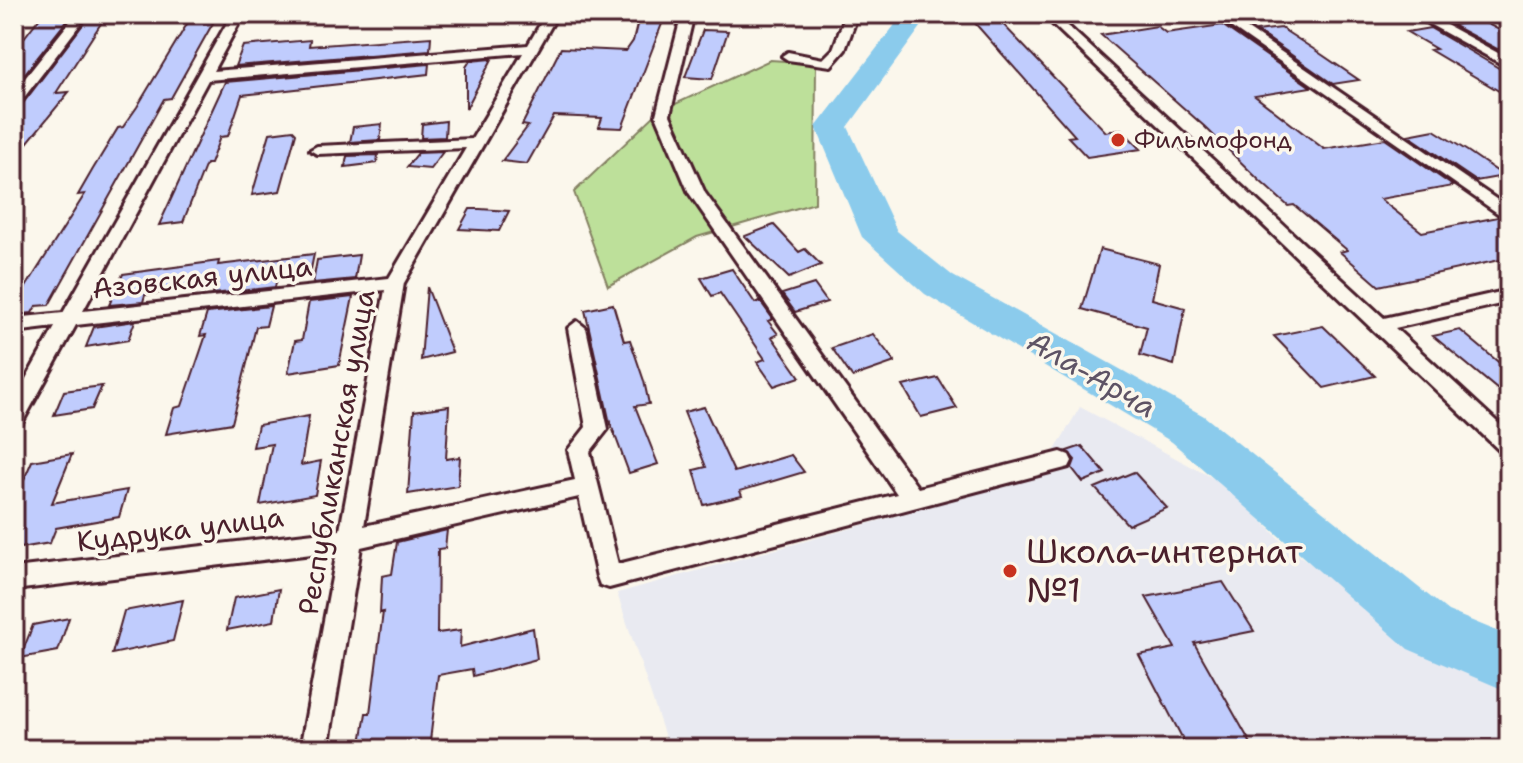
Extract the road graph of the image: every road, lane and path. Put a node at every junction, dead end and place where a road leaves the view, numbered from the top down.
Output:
1 (82, 14) edge
2 (238, 14) edge
3 (552, 14) edge
4 (688, 14) edge
5 (852, 14) edge
6 (1048, 14) edge
7 (1218, 14) edge
8 (1417, 14) edge
9 (535, 48) junction
10 (788, 56) dead end
11 (1509, 64) edge
12 (206, 76) junction
13 (14, 101) edge
14 (479, 143) junction
15 (317, 150) dead end
16 (1509, 216) edge
17 (395, 283) junction
18 (1509, 296) edge
19 (67, 320) junction
20 (14, 325) edge
21 (1380, 325) junction
22 (577, 328) dead end
23 (14, 419) edge
24 (1509, 446) edge
25 (1061, 461) dead end
26 (588, 486) junction
27 (913, 499) junction
28 (352, 539) junction
29 (14, 579) edge
30 (314, 749) edge

1 - 13 street
2 - 12 street
3 - 9 street, Республиканская улица
4 - 27 street
5 - 10 street
6 - 21 street
7 - 16 street
8 - 11 street
9 - 12 street
9 - 14 street, Республиканская улица
12 - 19 street
14 - 15 street
14 - 17 street, Республиканская улица
17 - 19 street, Азовская улица
17 - 28 street, Республиканская улица
18 - 21 street
19 - 20 street, Азовская улица
19 - 23 street
21 - 24 street
22 - 26 street
25 - 27 street
26 - 27 street
26 - 28 street, Кудрука улица
28 - 29 street, Кудрука улица
28 - 30 street, Республиканская улица

